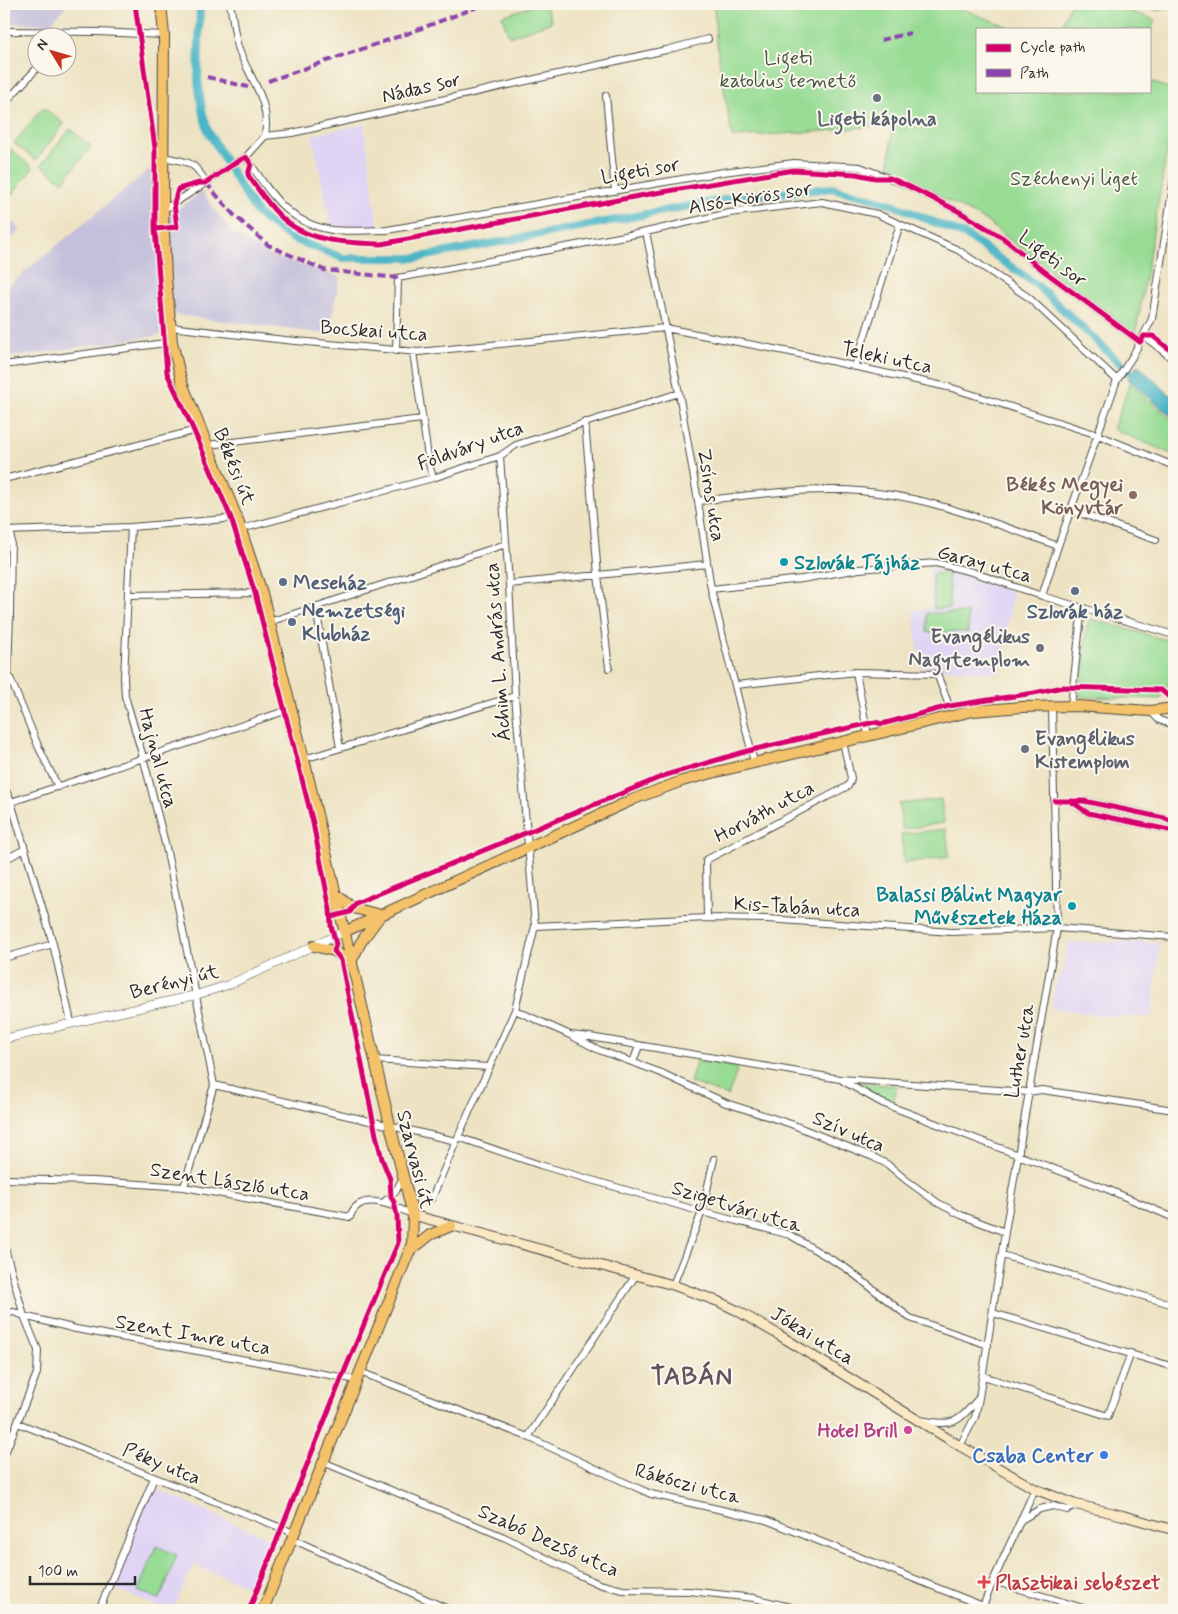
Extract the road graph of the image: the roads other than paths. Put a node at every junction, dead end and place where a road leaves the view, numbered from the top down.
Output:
1 (161, 4) edge
2 (230, 4) edge
3 (4, 31) edge
4 (28, 33) edge
5 (78, 35) edge
6 (164, 35) junction
7 (708, 39) dead end
8 (28, 78) edge
9 (606, 96) dead end
10 (4, 104) edge
11 (265, 136) junction
12 (163, 157) junction
13 (246, 158) junction
14 (1174, 179) edge
15 (206, 183) junction
16 (616, 191) junction
17 (163, 210) junction
18 (900, 224) junction
19 (646, 232) junction
20 (170, 327) junction
21 (665, 328) junction
22 (1142, 339) junction
23 (172, 342) junction
24 (396, 351) junction
25 (413, 352) junction
26 (1174, 360) edge
27 (855, 366) junction
28 (4, 367) edge
29 (1117, 380) junction
30 (679, 393) junction
31 (422, 419) junction
32 (585, 422) junction
33 (201, 429) junction
34 (1098, 435) junction
35 (208, 445) junction
36 (500, 456) junction
37 (1174, 466) edge
38 (4, 478) edge
39 (433, 478) junction
40 (698, 501) junction
41 (1071, 510) junction
42 (237, 518) junction
43 (131, 526) junction
44 (241, 529) junction
45 (4, 531) edge
46 (11, 532) junction
47 (1156, 540) dead end
48 (506, 544) junction
49 (1058, 546) junction
50 (707, 564) junction
51 (598, 575) junction
52 (509, 584) junction
53 (711, 589) junction
54 (262, 593) junction
55 (129, 595) junction
56 (1042, 596) junction
57 (1082, 607) junction
58 (316, 608) junction
59 (269, 622) junction
60 (1174, 635) edge
61 (609, 668) dead end
62 (856, 672) junction
63 (6, 673) edge
64 (736, 685) junction
65 (515, 696) junction
66 (948, 703) dead end
67 (1071, 706) junction
68 (1052, 707) junction
69 (1174, 708) edge
70 (291, 709) junction
71 (1150, 711) junction
72 (1174, 725) edge
73 (868, 736) junction
74 (842, 742) junction
75 (340, 748) junction
76 (143, 757) junction
77 (304, 759) junction
78 (754, 762) junction
79 (4, 786) edge
80 (58, 787) junction
81 (1055, 801) junction
82 (11, 802) junction
83 (1072, 802) junction
84 (1174, 824) edge
85 (1174, 831) edge
86 (528, 847) junction
87 (24, 849) junction
88 (4, 860) edge
89 (335, 894) junction
90 (381, 915) junction
91 (707, 918) junction
92 (534, 926) junction
93 (1057, 928) junction
94 (344, 932) junction
95 (1174, 937) edge
96 (53, 944) junction
97 (314, 946) junction
98 (4, 958) edge
99 (351, 962) junction
100 (196, 995) junction
101 (515, 1010) junction
102 (71, 1022) junction
103 (570, 1035) junction
104 (4, 1039) edge
105 (639, 1046) junction
106 (374, 1060) junction
107 (633, 1062) junction
108 (489, 1067) junction
109 (840, 1079) junction
110 (214, 1085) junction
111 (1028, 1092) junction
112 (1174, 1110) edge
113 (390, 1125) junction
114 (457, 1139) junction
115 (1018, 1154) junction
116 (714, 1160) dead end
117 (403, 1177) junction
118 (4, 1179) edge
119 (184, 1187) junction
120 (432, 1198) dead end
121 (383, 1203) junction
122 (702, 1212) junction
123 (413, 1215) junction
124 (1174, 1218) edge
125 (451, 1226) junction
126 (1004, 1232) junction
127 (4, 1246) edge
128 (409, 1252) junction
129 (1002, 1255) junction
130 (636, 1275) junction
131 (673, 1285) junction
132 (1174, 1305) edge
133 (993, 1313) junction
134 (4, 1314) edge
135 (24, 1316) junction
136 (988, 1345) junction
137 (1131, 1353) junction
138 (1174, 1367) edge
139 (358, 1376) junction
140 (983, 1376) junction
141 (979, 1398) junction
142 (916, 1419) junction
143 (18, 1423) junction
144 (528, 1437) junction
145 (960, 1446) junction
146 (4, 1456) edge
147 (323, 1462) junction
148 (154, 1478) junction
149 (1035, 1489) junction
150 (1080, 1505) junction
151 (1021, 1520) junction
152 (1174, 1530) edge
153 (293, 1536) junction
154 (993, 1581) junction
155 (1060, 1602) junction
156 (982, 1608) edge
157 (99, 1610) edge
158 (263, 1610) edge
159 (450, 1610) edge
160 (802, 1610) edge
161 (1058, 1610) edge
162 (1090, 1610) edge

1 - 6 main road, Békési út
2 - 11 street
3 - 4 street
5 - 6 street
6 - 12 main road, Békési út
7 - 11 street, Nádas sor
8 - 10 street
9 - 16 street
11 - 13 street
12 - 15 street
12 - 17 main road, Békési út
13 - 15 street
13 - 16 street, Ligeti sor
14 - 22 street
15 - 17 street
16 - 22 street, Ligeti sor
17 - 20 main road, Békési út
18 - 19 street, Alsó-Körös sor
18 - 27 street
18 - 29 street, Alsó-Körös sor
19 - 21 street, Zsíros utca
19 - 24 street, Alsó-Körös sor
20 - 23 main road, Békési út
20 - 24 street, Bocskai utca
21 - 25 street, Bocskai utca
21 - 27 street, Teleki utca
21 - 30 street, Zsíros utca
22 - 26 street, Ligeti sor
22 - 29 street
23 - 28 street
23 - 33 main road, Békési út
24 - 25 street, Bocskai utca
25 - 31 street
27 - 34 street, Teleki utca
29 - 34 street
30 - 32 street, Földváry utca
30 - 40 street, Zsíros utca
31 - 35 street
31 - 39 street
32 - 36 street, Földváry utca
32 - 51 street
33 - 35 main road, Békési út
33 - 38 street
34 - 37 street, Teleki utca
34 - 41 street
35 - 42 main road, Békési út
36 - 39 street, Földváry utca
36 - 48 street, Áchim L. András utca
39 - 44 street, Földváry utca
40 - 49 street
40 - 50 street, Zsíros utca
41 - 47 street
41 - 49 street
42 - 43 street
42 - 44 main road, Békési út
43 - 46 street
43 - 55 street, Hajnal utca
44 - 54 main road, Békési út
45 - 46 street
46 - 63 street
48 - 52 street, Áchim L. András utca
48 - 58 street
49 - 56 street
50 - 51 street
50 - 53 street, Zsíros utca
51 - 52 street
51 - 61 street
52 - 65 street, Áchim L. András utca
53 - 56 street, Garay utca
53 - 64 street, Zsíros utca
54 - 55 street
54 - 59 main road, Békési út
55 - 76 street, Hajnal utca
56 - 57 street, Garay utca
57 - 60 street, Garay utca
57 - 67 street
58 - 59 street
58 - 75 street
59 - 70 main road, Békési út
62 - 64 street
62 - 66 street
62 - 73 street
63 - 80 street
64 - 78 street, Zsíros utca
65 - 75 street
65 - 86 street, Áchim L. András utca
67 - 68 main road
67 - 71 main road
68 - 73 main road
68 - 81 street, Luther utca
69 - 71 main road
70 - 76 street
70 - 77 main road, Békési út
71 - 72 street
73 - 74 main road
74 - 78 main road
74 - 91 street, Horváth utca
75 - 77 street
76 - 80 street
76 - 100 street, Hajnal utca
77 - 89 main road, Békési út
78 - 86 main road
79 - 82 street
80 - 82 street
81 - 83 street
81 - 93 street, Luther utca
82 - 87 street
83 - 84 street
83 - 85 street
86 - 90 main road
86 - 92 street, Szarvasi út
87 - 88 street
87 - 96 street
89 - 90 main road
89 - 94 main road, Békési út
90 - 94 main road
90 - 99 main road
91 - 92 street, Kis-Tabán utca
91 - 93 street, Kis-Tabán utca
92 - 101 street, Szarvasi út
93 - 95 street, Kis-Tabán utca
93 - 111 street, Luther utca
94 - 97 street, Berényi út
94 - 99 main road, Szarvasi út
96 - 98 street
96 - 102 street
97 - 99 main road
97 - 100 street, Berényi út
99 - 106 main road, Szarvasi út
100 - 102 street, Berényi út
100 - 110 street, Hajnal utca
101 - 103 street, Szív utca
101 - 108 street, Szarvasi út
102 - 104 street, Berényi út
103 - 105 street
103 - 107 street, Szív utca
105 - 107 street
105 - 109 street
106 - 108 street
106 - 113 main road, Szarvasi út
107 - 126 street, Szív utca
108 - 114 street, Szarvasi út
109 - 111 street
109 - 115 street
110 - 113 street, Szigetvári utca
110 - 119 street
111 - 112 street
111 - 115 street, Luther utca
113 - 114 street, Szigetvári utca
113 - 117 main road, Szarvasi út
114 - 120 street, Szarvasi út
114 - 122 street, Szigetvári utca
115 - 124 street
115 - 126 street, Luther utca
116 - 122 street
117 - 121 street
117 - 123 main road, Szarvasi út
118 - 119 street, Szent László utca
119 - 121 street, Szent László utca
121 - 123 street, Szent László utca
122 - 131 street
122 - 136 street, Szigetvári utca
123 - 125 main road, Jókai utca
123 - 128 main road, Szarvasi út
125 - 128 main road
125 - 130 main road, Jókai utca
126 - 129 street, Luther utca
127 - 135 street
128 - 139 main road, Szarvasi út
129 - 132 street
129 - 133 street, Luther utca
130 - 131 main road, Jókai utca
130 - 144 street
131 - 142 main road, Jókai utca
133 - 136 street, Luther utca
133 - 137 street
134 - 135 street, Szent Imre utca
135 - 139 street, Szent Imre utca
135 - 143 street
136 - 140 street, Luther utca
137 - 138 street
137 - 140 street
139 - 144 street, Rákóczi utca
139 - 147 main road, Szarvasi út
140 - 141 street, Luther utca
141 - 142 street
141 - 145 street, Luther utca
142 - 145 main road, Jókai utca
143 - 146 street
143 - 148 street, Péky utca
144 - 156 street, Rákóczi utca
145 - 149 main road, Jókai utca
147 - 153 main road, Szarvasi út
147 - 160 street, Szabó Dezső utca
148 - 153 street, Péky utca
148 - 157 street
149 - 150 main road, Jókai utca
149 - 151 street
150 - 151 street
150 - 152 main road, Jókai utca
151 - 154 street
153 - 158 main road, Szarvasi út
153 - 159 street, Péky utca
154 - 155 street
154 - 156 street
155 - 161 street
155 - 162 street

